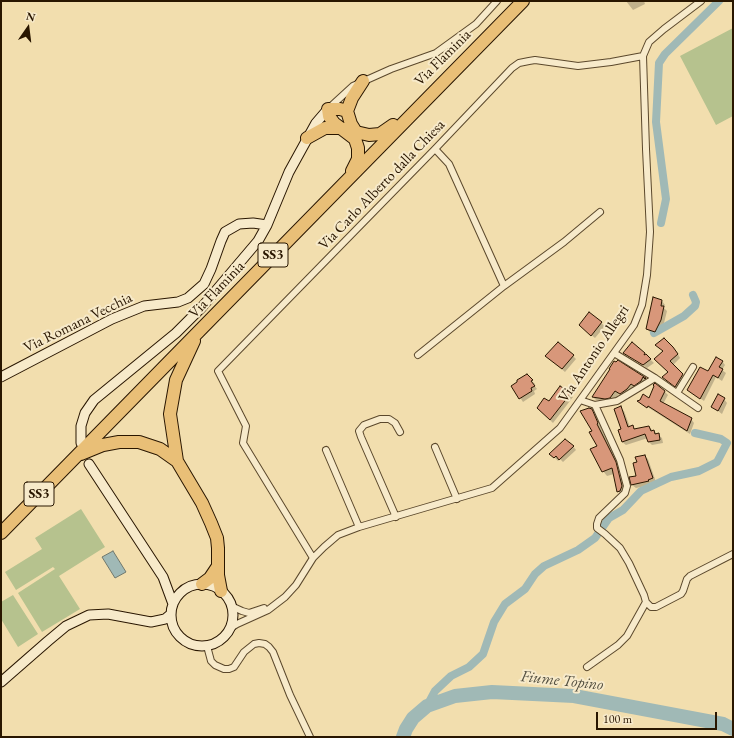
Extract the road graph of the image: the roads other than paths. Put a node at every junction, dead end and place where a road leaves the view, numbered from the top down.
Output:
1 (497, 1) edge
2 (523, 1) edge
3 (701, 1) edge
4 (643, 56) junction
5 (363, 81) junction
6 (328, 109) junction
7 (347, 111) junction
8 (410, 116) junction
9 (341, 128) junction
10 (307, 138) junction
11 (435, 149) junction
12 (349, 177) junction
13 (600, 212) dead end
14 (267, 225) junction
15 (504, 286) junction
16 (198, 332) junction
17 (614, 352) junction
18 (418, 355) dead end
19 (693, 367) dead end
20 (1, 377) edge
21 (655, 378) junction
22 (677, 393) junction
23 (580, 400) junction
24 (595, 405) junction
25 (698, 408) dead end
26 (400, 432) dead end
27 (81, 443) dead end
28 (435, 447) dead end
29 (326, 450) dead end
30 (76, 455) junction
31 (177, 461) junction
32 (89, 464) dead end
33 (457, 499) junction
34 (396, 517) junction
35 (359, 527) junction
36 (1, 533) edge
37 (733, 554) edge
38 (314, 558) junction
39 (218, 566) junction
40 (163, 577) junction
41 (202, 584) junction
42 (188, 588) junction
43 (221, 591) junction
44 (285, 597) junction
45 (646, 602) junction
46 (173, 604) junction
47 (231, 606) junction
48 (171, 614) junction
49 (156, 622) junction
50 (230, 629) junction
51 (176, 632) junction
52 (207, 646) junction
53 (587, 668) dead end
54 (1, 682) edge
55 (310, 737) edge

1 - 5 street
2 - 8 highway, Via Flaminia / SS3
3 - 4 street
4 - 11 street, Via Carlo Alberto dalla Chiesa
4 - 17 street, Via Antonio Allegri
5 - 6 street
5 - 7 highway
6 - 7 highway
6 - 9 highway
6 - 10 main road
7 - 8 highway
8 - 12 highway, Via Flaminia / SS3
9 - 10 highway
9 - 12 highway
10 - 14 main road
11 - 15 street
11 - 38 street, Via Carlo Alberto dalla Chiesa
12 - 16 highway, Via Flaminia / SS3
13 - 15 street
14 - 20 main road, Via Romana Vecchia
14 - 27 main road
15 - 18 street
16 - 30 highway, Via Flaminia / SS3
16 - 31 highway
17 - 21 street
17 - 23 street, Via Antonio Allegri
19 - 22 street
21 - 22 street
21 - 24 street
22 - 25 street
23 - 24 street
23 - 33 street, Via Antonio Allegri
24 - 45 street
26 - 34 street
28 - 33 street
29 - 35 street
30 - 31 highway
30 - 36 highway, Via Flaminia / SS3
31 - 39 highway
32 - 40 main road
33 - 34 street, Via Antonio Allegri
34 - 35 street, Via Antonio Allegri
35 - 38 street, Via Antonio Allegri
37 - 45 street
38 - 44 street, Via Antonio Allegri
39 - 41 highway
39 - 43 highway
40 - 42 main road
40 - 46 main road
41 - 42 main road
41 - 43 main road
42 - 46 main road
43 - 47 main road
44 - 47 street
44 - 50 street
45 - 53 street
46 - 48 main road
47 - 50 main road
48 - 49 main road
48 - 51 main road
49 - 51 main road
49 - 54 main road
50 - 52 main road
51 - 52 main road
52 - 55 street

